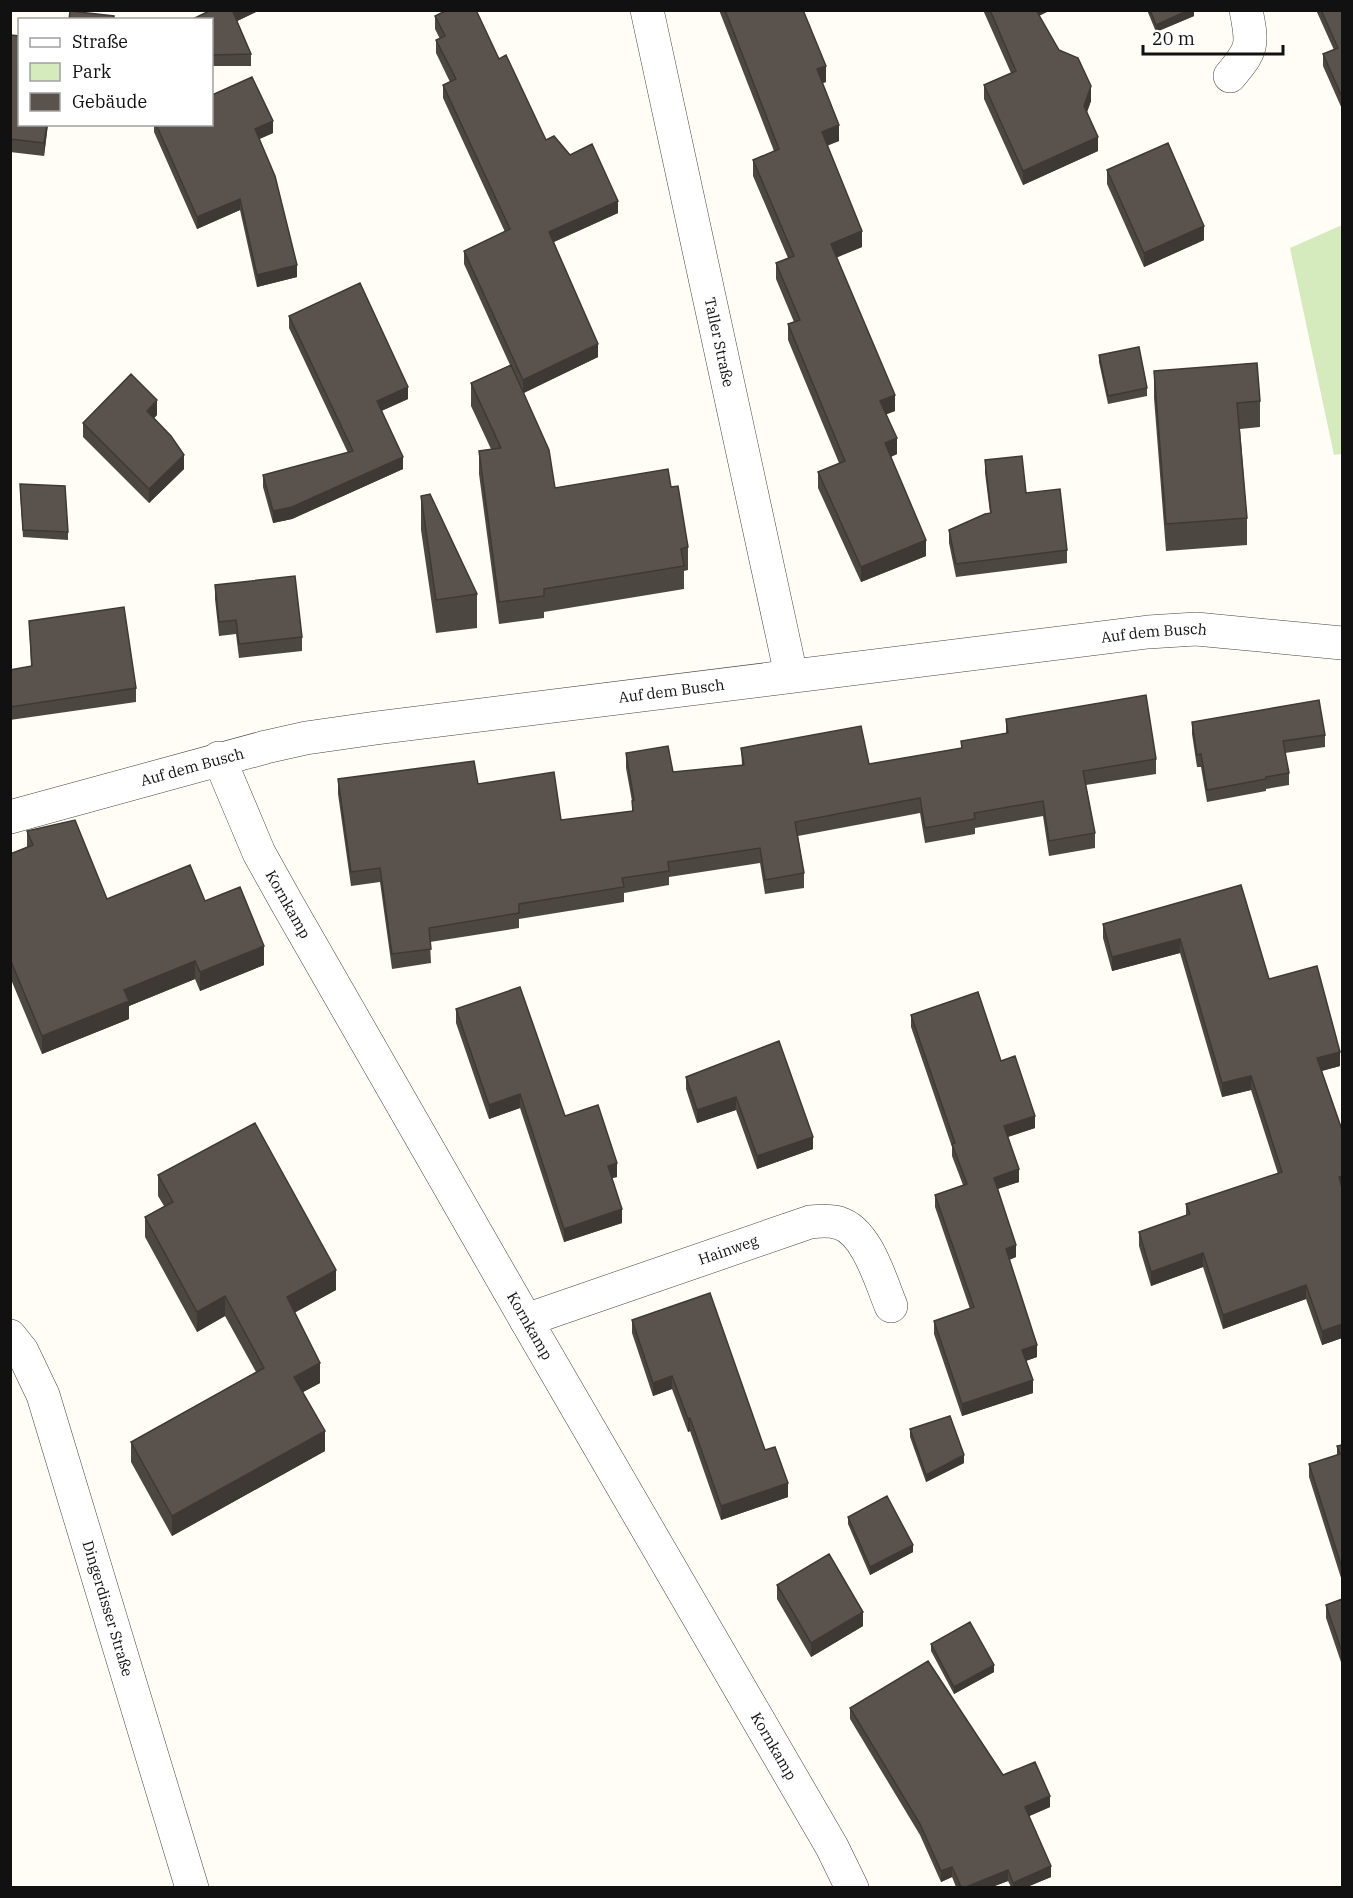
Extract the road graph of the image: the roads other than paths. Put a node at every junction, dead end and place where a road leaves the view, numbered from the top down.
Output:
1 (647, 10) edge
2 (1246, 10) edge
3 (1230, 76) dead end
4 (1342, 643) edge
5 (791, 675) junction
6 (219, 758) junction
7 (10, 817) edge
8 (891, 1306) dead end
9 (526, 1320) junction
10 (10, 1336) edge
11 (192, 1887) edge
12 (852, 1887) edge

1 - 5 street, Taller Straße
2 - 3 street
4 - 5 street, Auf dem Busch
5 - 6 street, Auf dem Busch
6 - 7 street, Auf dem Busch
6 - 9 street, Kornkamp
8 - 9 street, Hainweg
9 - 12 street, Kornkamp
10 - 11 street, Dingerdisser Straße

